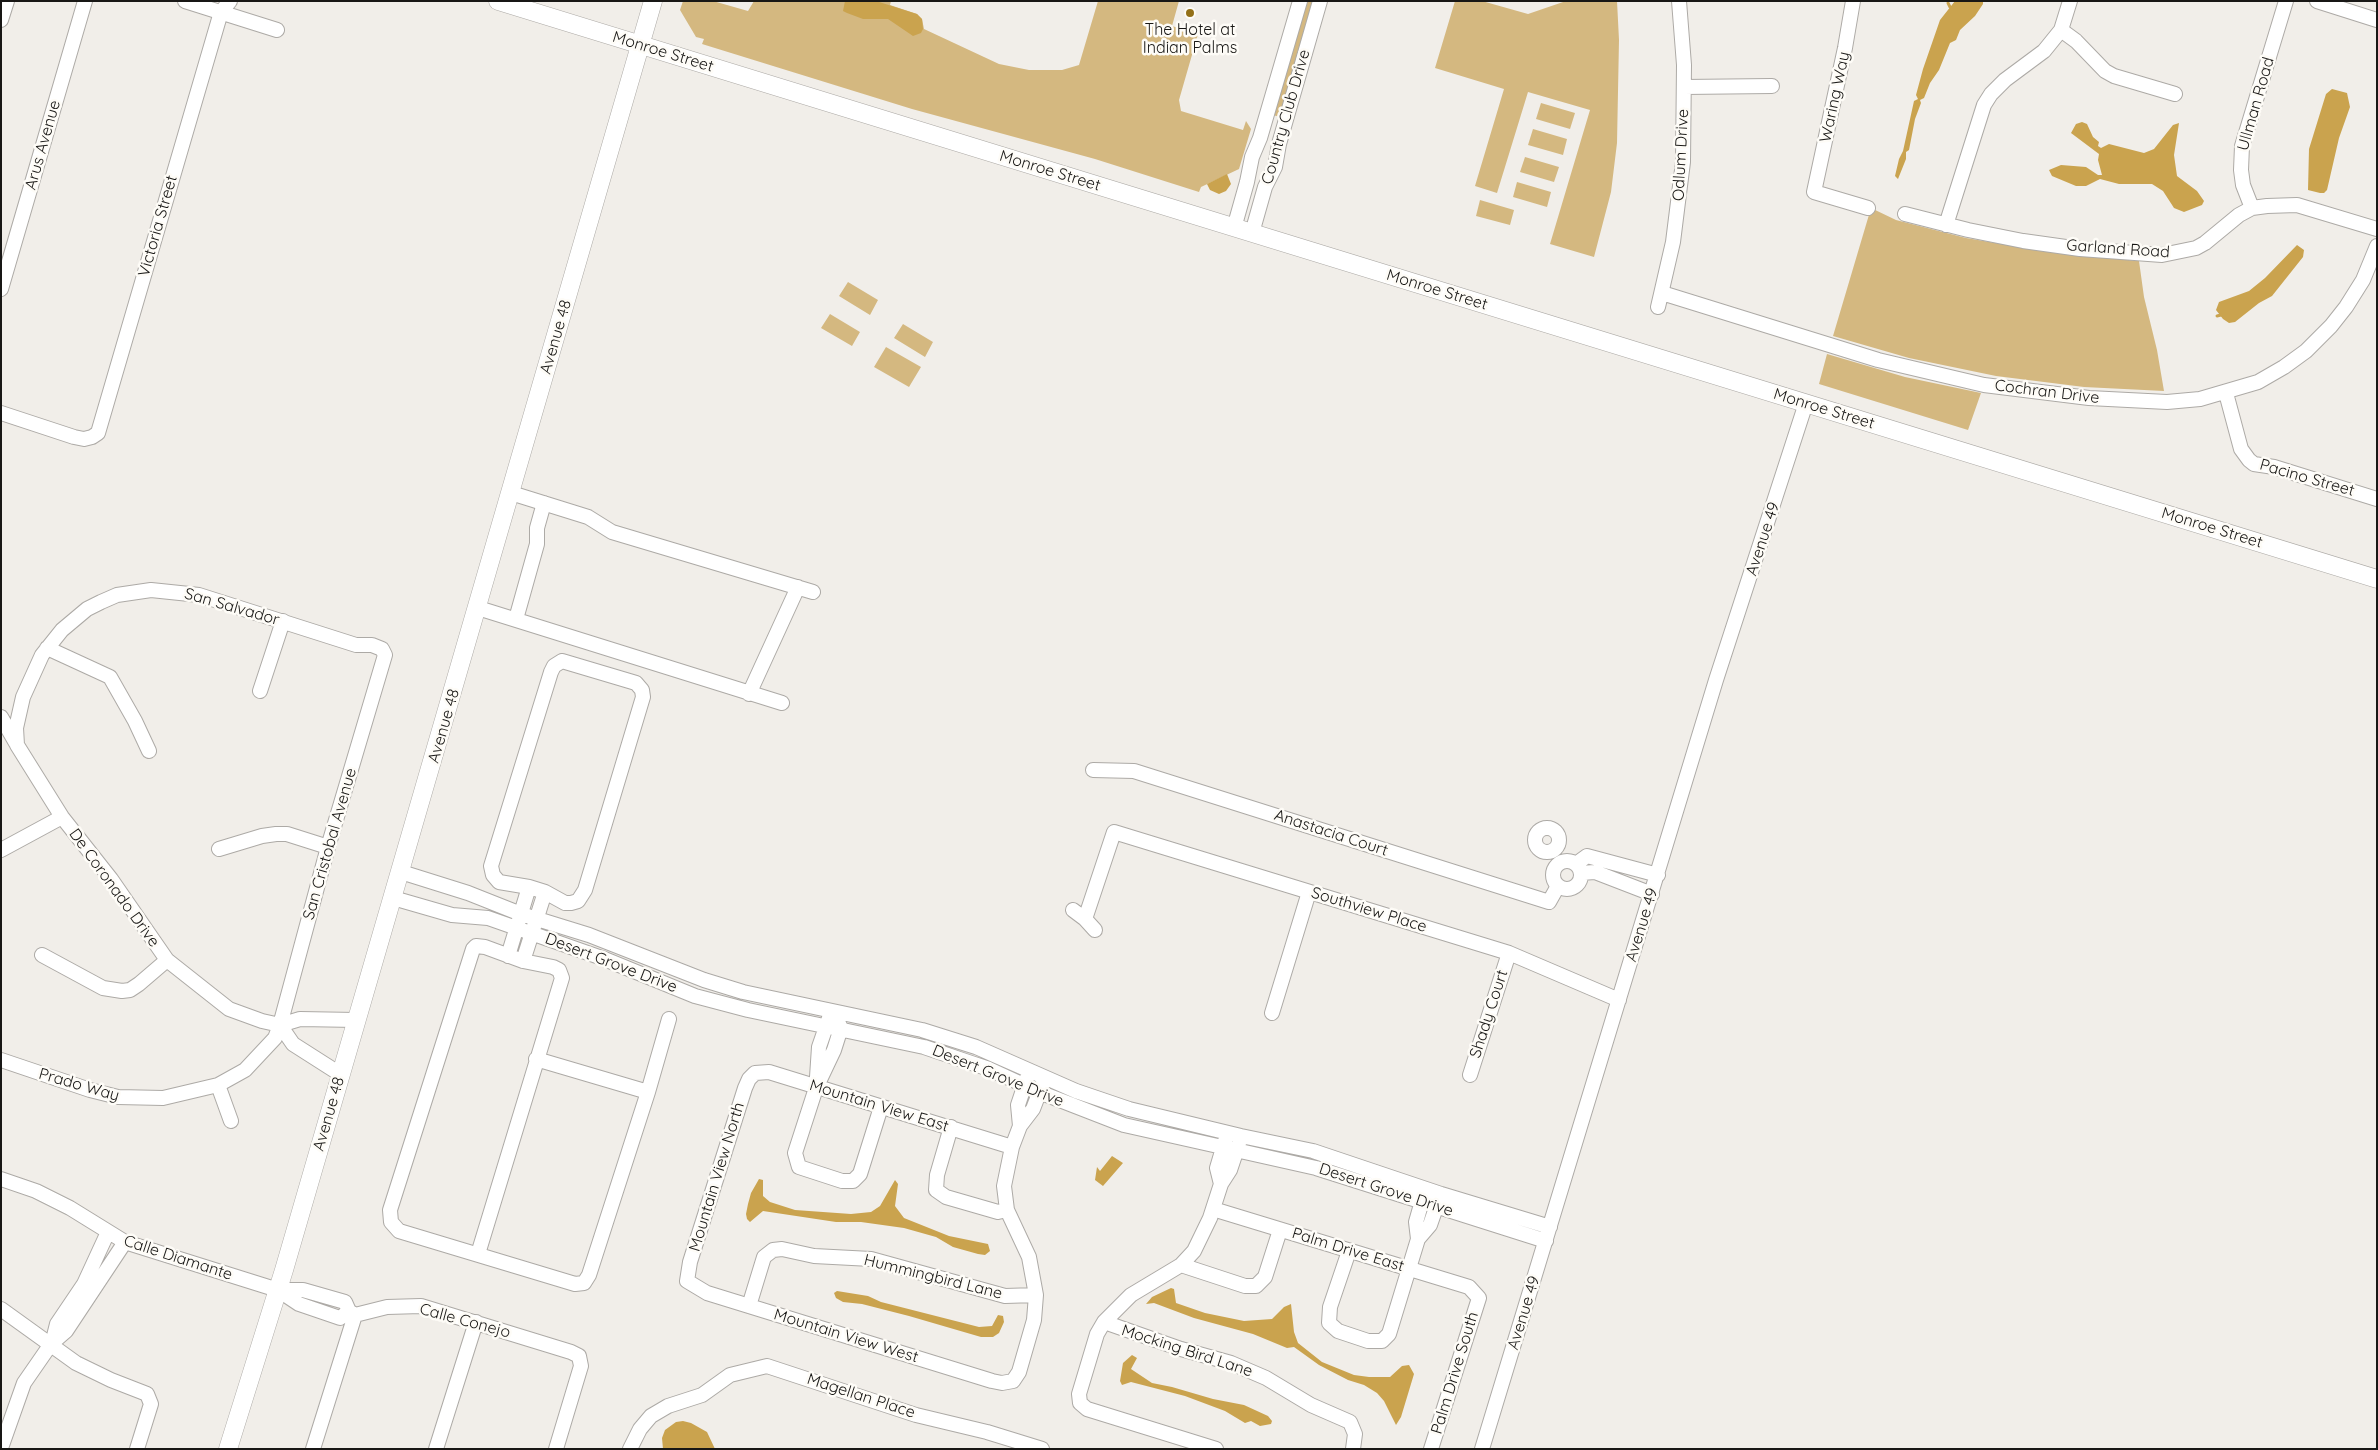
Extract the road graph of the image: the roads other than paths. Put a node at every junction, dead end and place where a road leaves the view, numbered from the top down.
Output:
1 (7, 1) edge
2 (85, 1) edge
3 (185, 1) edge
4 (498, 1) edge
5 (653, 1) edge
6 (1300, 1) edge
7 (1320, 1) edge
8 (1679, 1) edge
9 (1853, 1) edge
10 (2070, 1) edge
11 (2286, 1) edge
12 (2317, 1) edge
13 (223, 5) edge
14 (1, 20) edge
15 (2377, 20) edge
16 (278, 30) dead end
17 (2061, 30) junction
18 (641, 45) junction
19 (1772, 86) dead end
20 (1684, 87) junction
21 (2175, 94) dead end
22 (1868, 208) dead end
23 (2252, 208) junction
24 (1905, 214) dead end
25 (1946, 225) junction
26 (1234, 228) junction
27 (2377, 229) edge
28 (1252, 233) junction
29 (2377, 246) edge
30 (1, 289) edge
31 (1662, 293) junction
32 (1658, 307) dead end
33 (2226, 393) junction
34 (1806, 403) junction
35 (1, 413) edge
36 (511, 494) junction
37 (2377, 499) edge
38 (548, 504) junction
39 (2377, 579) edge
40 (798, 587) junction
41 (813, 592) dead end
42 (478, 608) junction
43 (516, 620) junction
44 (283, 621) junction
45 (47, 648) junction
46 (384, 663) joint
47 (260, 691) dead end
48 (749, 694) junction
49 (782, 704) dead end
50 (1, 717) edge
51 (17, 745) junction
52 (149, 750) dead end
53 (1093, 770) dead end
54 (62, 817) junction
55 (328, 847) junction
56 (1, 850) edge
57 (219, 850) dead end
58 (1578, 868) junction
59 (401, 872) junction
60 (1658, 875) junction
61 (1558, 886) junction
62 (529, 887) junction
63 (545, 892) junction
64 (1309, 892) junction
65 (1652, 894) junction
66 (393, 898) junction
67 (492, 903) junction
68 (1073, 910) dead end
69 (521, 914) junction
70 (488, 918) junction
71 (1085, 919) junction
72 (536, 920) junction
73 (517, 928) junction
74 (1095, 930) dead end
75 (532, 933) junction
76 (1509, 953) junction
77 (42, 955) dead end
78 (508, 956) junction
79 (167, 960) junction
80 (524, 961) junction
81 (1620, 1000) junction
82 (833, 1010) junction
83 (1272, 1013) dead end
84 (669, 1019) dead end
85 (356, 1020) junction
86 (280, 1025) junction
87 (826, 1025) junction
88 (840, 1028) junction
89 (536, 1059) junction
90 (1, 1060) edge
91 (1030, 1070) junction
92 (340, 1074) junction
93 (1470, 1075) dead end
94 (1045, 1077) junction
95 (749, 1079) joint
96 (218, 1084) junction
97 (1025, 1086) junction
98 (816, 1088) junction
99 (648, 1092) junction
100 (1040, 1092) junction
101 (881, 1107) junction
102 (231, 1121) dead end
103 (1020, 1126) junction
104 (951, 1127) junction
105 (1227, 1133) junction
106 (1241, 1136) junction
107 (1012, 1147) junction
108 (1230, 1149) junction
109 (1, 1179) edge
110 (1424, 1196) junction
111 (1439, 1200) junction
112 (1213, 1209) junction
113 (1007, 1210) junction
114 (1550, 1227) junction
115 (1280, 1230) junction
116 (108, 1232) junction
117 (1418, 1239) junction
118 (1546, 1241) junction
119 (125, 1242) junction
120 (1348, 1251) junction
121 (478, 1254) junction
122 (1181, 1265) junction
123 (1409, 1268) junction
124 (687, 1276) joint
125 (94, 1278) junction
126 (278, 1290) junction
127 (1036, 1295) junction
128 (1479, 1298) joint
129 (749, 1306) junction
130 (1, 1309) edge
131 (352, 1313) junction
132 (476, 1322) junction
133 (1104, 1322) junction
134 (51, 1344) junction
135 (4, 1434) edge
136 (1, 1448) edge
137 (137, 1449) edge
138 (228, 1449) edge
139 (313, 1449) edge
140 (436, 1449) edge
141 (556, 1449) edge
142 (630, 1449) edge
143 (1042, 1449) edge
144 (1216, 1449) edge
145 (1352, 1449) edge
146 (1431, 1449) edge
147 (1482, 1449) edge

1 - 14 street
2 - 30 street, Arus Avenue
3 - 13 street
4 - 18 main road, Monroe Street
5 - 18 main road, Avenue 48
6 - 26 street, Country Club Drive
7 - 28 street, Country Club Drive
8 - 20 street, Odlum Drive
9 - 22 street, Waring Way
10 - 17 street
11 - 23 street, Ullman Road
12 - 15 street
13 - 16 street
13 - 35 street, Victoria Street
17 - 21 street
17 - 25 street
18 - 26 main road, Monroe Street
18 - 36 main road, Avenue 48
19 - 20 street
20 - 31 street, Odlum Drive
23 - 25 street, Garland Road
23 - 27 street, Garland Road
24 - 25 street, Garland Road
26 - 28 main road, Monroe Street
28 - 34 main road, Monroe Street
29 - 33 street, Cochran Drive
31 - 32 street, Odlum Drive
31 - 33 street, Cochran Drive
33 - 37 street, Pacino Street
34 - 39 main road, Monroe Street
34 - 60 street, Avenue 49
36 - 38 street
36 - 42 main road, Avenue 48
38 - 40 street
38 - 43 street
40 - 41 street
40 - 48 street
42 - 43 street
42 - 59 main road, Avenue 48
43 - 48 street
44 - 45 street, San Salvador
44 - 46 street, San Salvador
44 - 47 street
45 - 51 street, San Salvador
45 - 52 street
46 - 55 street, San Cristobal Avenue
48 - 49 street
50 - 51 street, De Coronado Drive
51 - 54 street, De Coronado Drive
53 - 61 street, Anastacia Court
54 - 56 street
54 - 79 street, De Coronado Drive
55 - 57 street
55 - 86 street, San Cristobal Avenue
58 - 60 street
58 - 61 street, Anastacia Court
58 - 61 street
58 - 65 street
59 - 66 main road, Avenue 48
59 - 67 street, Desert Grove Drive
60 - 65 street, Avenue 49
62 - 63 street
62 - 63 street
62 - 69 street
63 - 72 street
64 - 71 street, Southview Place
64 - 76 street, Southview Place
64 - 83 street
65 - 81 street, Avenue 49
66 - 70 street, Desert Grove Drive
66 - 85 main road, Avenue 48
67 - 69 street, Desert Grove Drive
67 - 70 street
68 - 71 street
69 - 72 street, Desert Grove Drive
69 - 73 street
70 - 73 street, Desert Grove Drive
71 - 74 street
72 - 75 street
72 - 82 street, Desert Grove Drive
73 - 75 street, Desert Grove Drive
73 - 78 street
75 - 80 street
75 - 87 street, Desert Grove Drive
76 - 81 street, Southview Place
76 - 93 street, Shady Court
77 - 79 street
78 - 80 street
78 - 121 street
79 - 86 street, De Coronado Drive
80 - 89 street
81 - 114 street, Avenue 49
82 - 87 street
82 - 88 street
82 - 91 street, Desert Grove Drive
84 - 99 street
85 - 86 street, De Coronado Drive
85 - 92 main road, Avenue 48
86 - 92 street
86 - 96 street, Prado Way
87 - 88 street, Desert Grove Drive
87 - 98 street
88 - 97 street, Desert Grove Drive
88 - 98 street
89 - 99 street
89 - 121 street
90 - 96 street, Prado Way
91 - 94 street, Desert Grove Drive
91 - 97 street
92 - 126 main road, Avenue 48
94 - 100 street
94 - 105 street, Desert Grove Drive
95 - 98 street, Mountain View East
95 - 124 street, Mountain View North
96 - 102 street
97 - 100 street, Desert Grove Drive
97 - 103 street
98 - 101 street, Mountain View East
98 - 101 street
99 - 121 street
100 - 103 street
100 - 108 street, Desert Grove Drive
101 - 104 street, Mountain View East
103 - 107 street
104 - 107 street, Mountain View East
104 - 113 street
105 - 106 street, Desert Grove Drive
105 - 108 street
106 - 108 street
106 - 110 street, Desert Grove Drive
107 - 113 street
108 - 110 street, Desert Grove Drive
108 - 112 street
109 - 116 street, Calle Diamante
110 - 111 street, Desert Grove Drive
110 - 117 street
111 - 114 street, Desert Grove Drive
111 - 117 street
111 - 118 street, Desert Grove Drive
112 - 115 street, Palm Drive East
112 - 122 street
113 - 127 street
114 - 118 street, Avenue 49
115 - 120 street, Palm Drive East
115 - 122 street
116 - 119 street, Calle Diamante
116 - 125 street
117 - 123 street
118 - 147 street, Avenue 49
119 - 125 street
119 - 126 street, Calle Diamante
120 - 123 street, Palm Drive East
120 - 123 street
122 - 133 street
123 - 128 street, Palm Drive East
124 - 129 street, Mountain View West
125 - 134 street
126 - 131 street, Calle Conejo
126 - 138 main road, Avenue 48
127 - 129 street, Hummingbird Lane
127 - 129 street, Mountain View West
128 - 146 street, Palm Drive South
130 - 134 street
131 - 132 street, Calle Conejo
131 - 139 street
132 - 140 street
132 - 141 street, Calle Conejo
133 - 144 street
133 - 145 street, Mocking Bird Lane
134 - 135 street
134 - 137 street
135 - 136 street
142 - 143 street, Magellan Place

